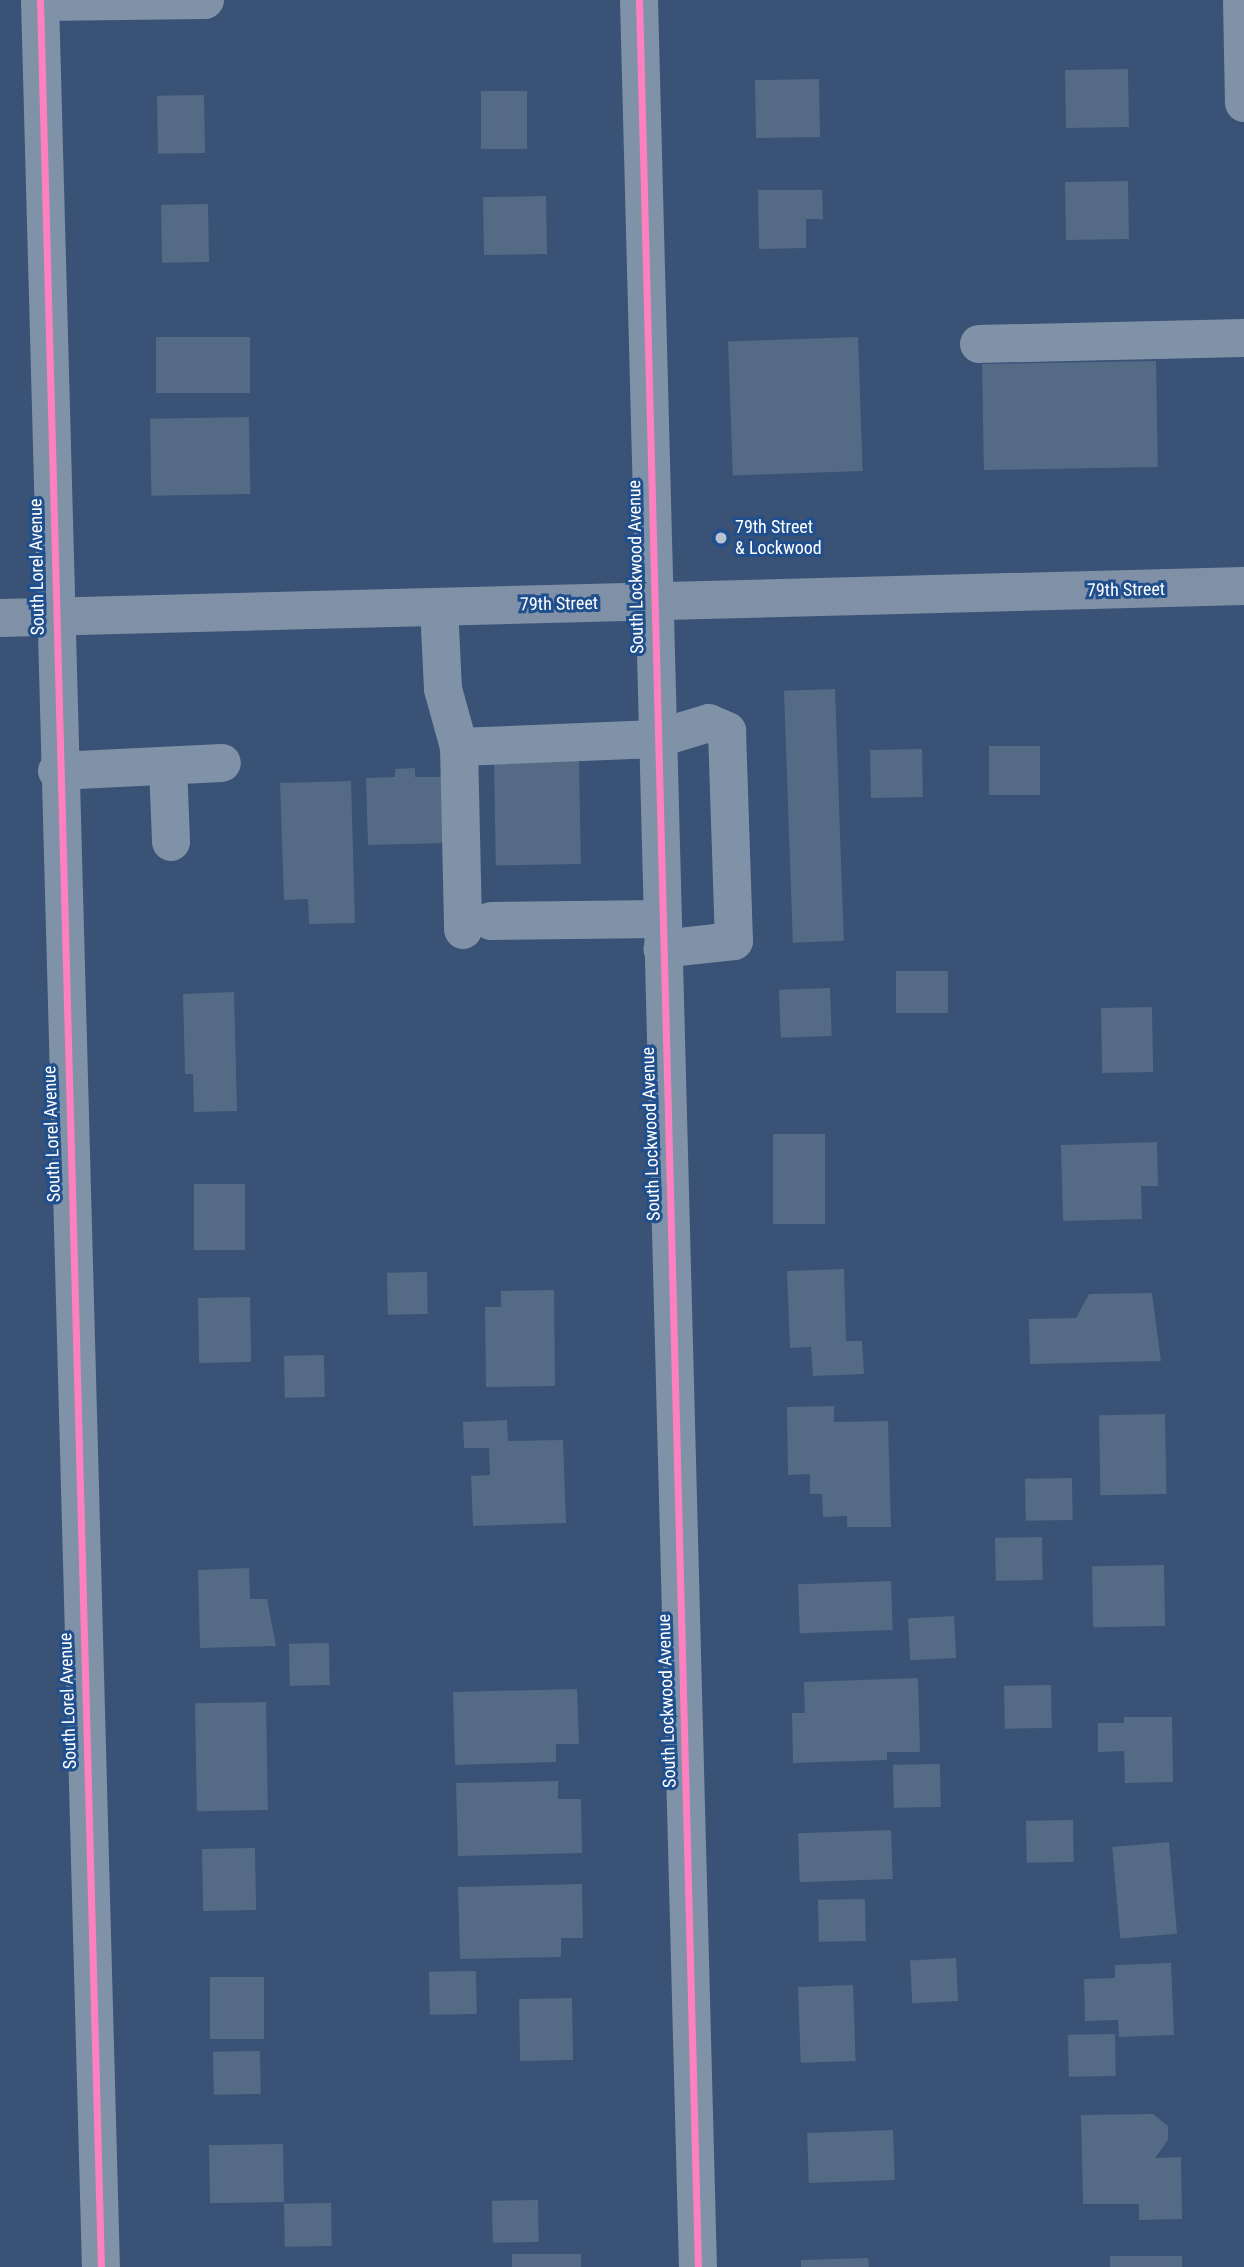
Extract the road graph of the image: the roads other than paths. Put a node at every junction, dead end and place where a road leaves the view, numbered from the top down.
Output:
1 (205, 0) edge
2 (639, 0) edge
3 (1242, 0) edge
4 (40, 1) edge
5 (1244, 103) edge
6 (1244, 338) edge
7 (979, 344) dead end
8 (1244, 586) edge
9 (652, 601) junction
10 (439, 607) junction
11 (53, 617) junction
12 (0, 618) edge
13 (656, 739) junction
14 (459, 747) junction
15 (222, 763) dead end
16 (167, 765) junction
17 (57, 771) junction
18 (171, 842) dead end
19 (662, 934) junction
20 (101, 2267) edge
21 (698, 2267) edge

1 - 4 street
2 - 9 street, South Lockwood Avenue
3 - 5 street
4 - 11 street, South Lorel Avenue
6 - 7 street
8 - 9 main road, 79th Street
9 - 10 main road, 79th Street
9 - 13 street, South Lockwood Avenue
10 - 11 main road, 79th Street
10 - 14 street
11 - 12 main road, 79th Street
11 - 17 street, South Lorel Avenue
13 - 14 street
13 - 19 street, South Lockwood Avenue
13 - 19 street
14 - 19 street
15 - 16 street
16 - 17 street
16 - 18 street
17 - 20 street, South Lorel Avenue
19 - 21 street, South Lockwood Avenue

